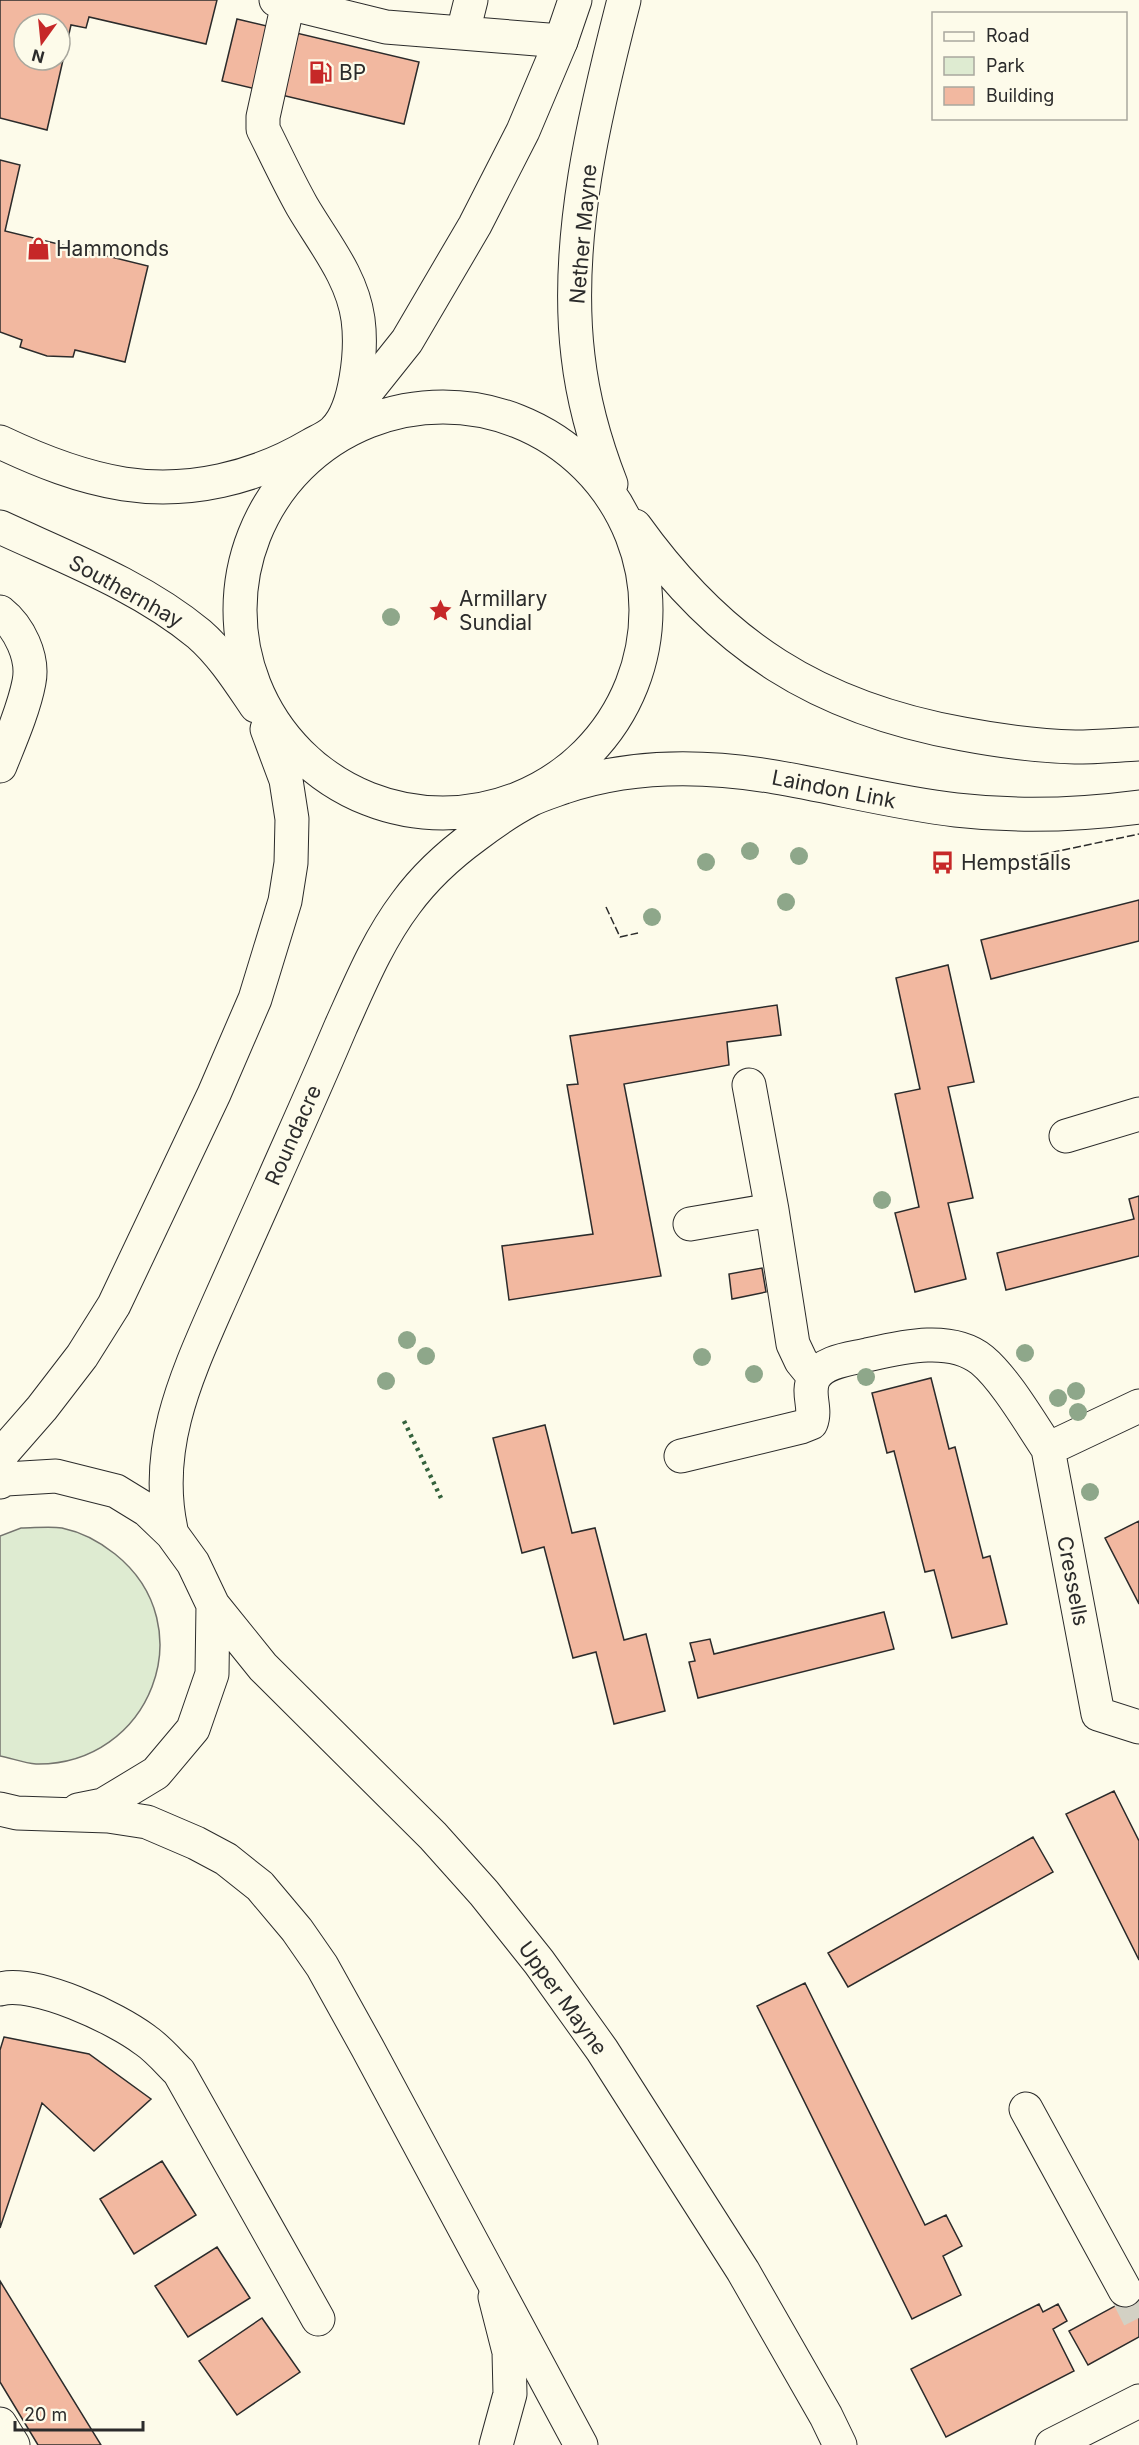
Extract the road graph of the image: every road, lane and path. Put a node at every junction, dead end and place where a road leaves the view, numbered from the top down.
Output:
1 (471, 0) edge
2 (575, 0) edge
3 (624, 0) edge
4 (282, 1) edge
5 (463, 32) junction
6 (561, 41) junction
7 (334, 431) junction
8 (0, 442) edge
9 (617, 501) junction
10 (0, 527) edge
11 (0, 612) edge
12 (256, 706) junction
13 (1139, 744) edge
14 (4, 756) edge
15 (533, 798) junction
16 (1139, 807) edge
17 (749, 1085) dead end
18 (1139, 1114) edge
19 (1066, 1136) dead end
20 (772, 1210) junction
21 (690, 1224) dead end
22 (814, 1377) junction
23 (1139, 1406) edge
24 (1048, 1449) junction
25 (0, 1456) edge
26 (681, 1456) dead end
27 (0, 1482) edge
28 (172, 1534) junction
29 (213, 1605) junction
30 (1139, 1727) edge
31 (0, 1809) edge
32 (54, 1815) junction
33 (0, 1989) edge
34 (1026, 2109) dead end
35 (488, 2276) junction
36 (1125, 2290) tunnel mouth
37 (318, 2319) dead end
38 (1139, 2401) edge
39 (0, 2424) edge
40 (13, 2445) edge
41 (496, 2445) edge
42 (581, 2445) edge
43 (840, 2445) edge
44 (1052, 2445) edge

1 - 5 main road
2 - 6 main road
3 - 9 main road, Nether Mayne
4 - 5 main road
4 - 7 main road
5 - 6 main road
6 - 7 main road
7 - 8 main road
7 - 9 main road
7 - 12 main road
9 - 13 main road
9 - 15 main road
10 - 12 main road, Southernhay
11 - 14 main road
12 - 15 main road
12 - 25 main road
15 - 16 main road, Laindon Link
15 - 28 main road, Roundacre
17 - 20 main road
18 - 19 main road
20 - 21 main road
20 - 22 main road
22 - 24 main road, Cressells
22 - 26 main road
23 - 24 main road
24 - 30 main road, Cressells
27 - 28 main road, Upper Mayne
28 - 29 main road, Upper Mayne
29 - 32 main road, Upper Mayne
29 - 43 main road, Upper Mayne
31 - 32 main road, Upper Mayne
32 - 35 main road, Upper Mayne
33 - 37 main road
34 - 36 main road
35 - 41 main road
35 - 42 main road, Upper Mayne
38 - 44 main road
39 - 40 main road

